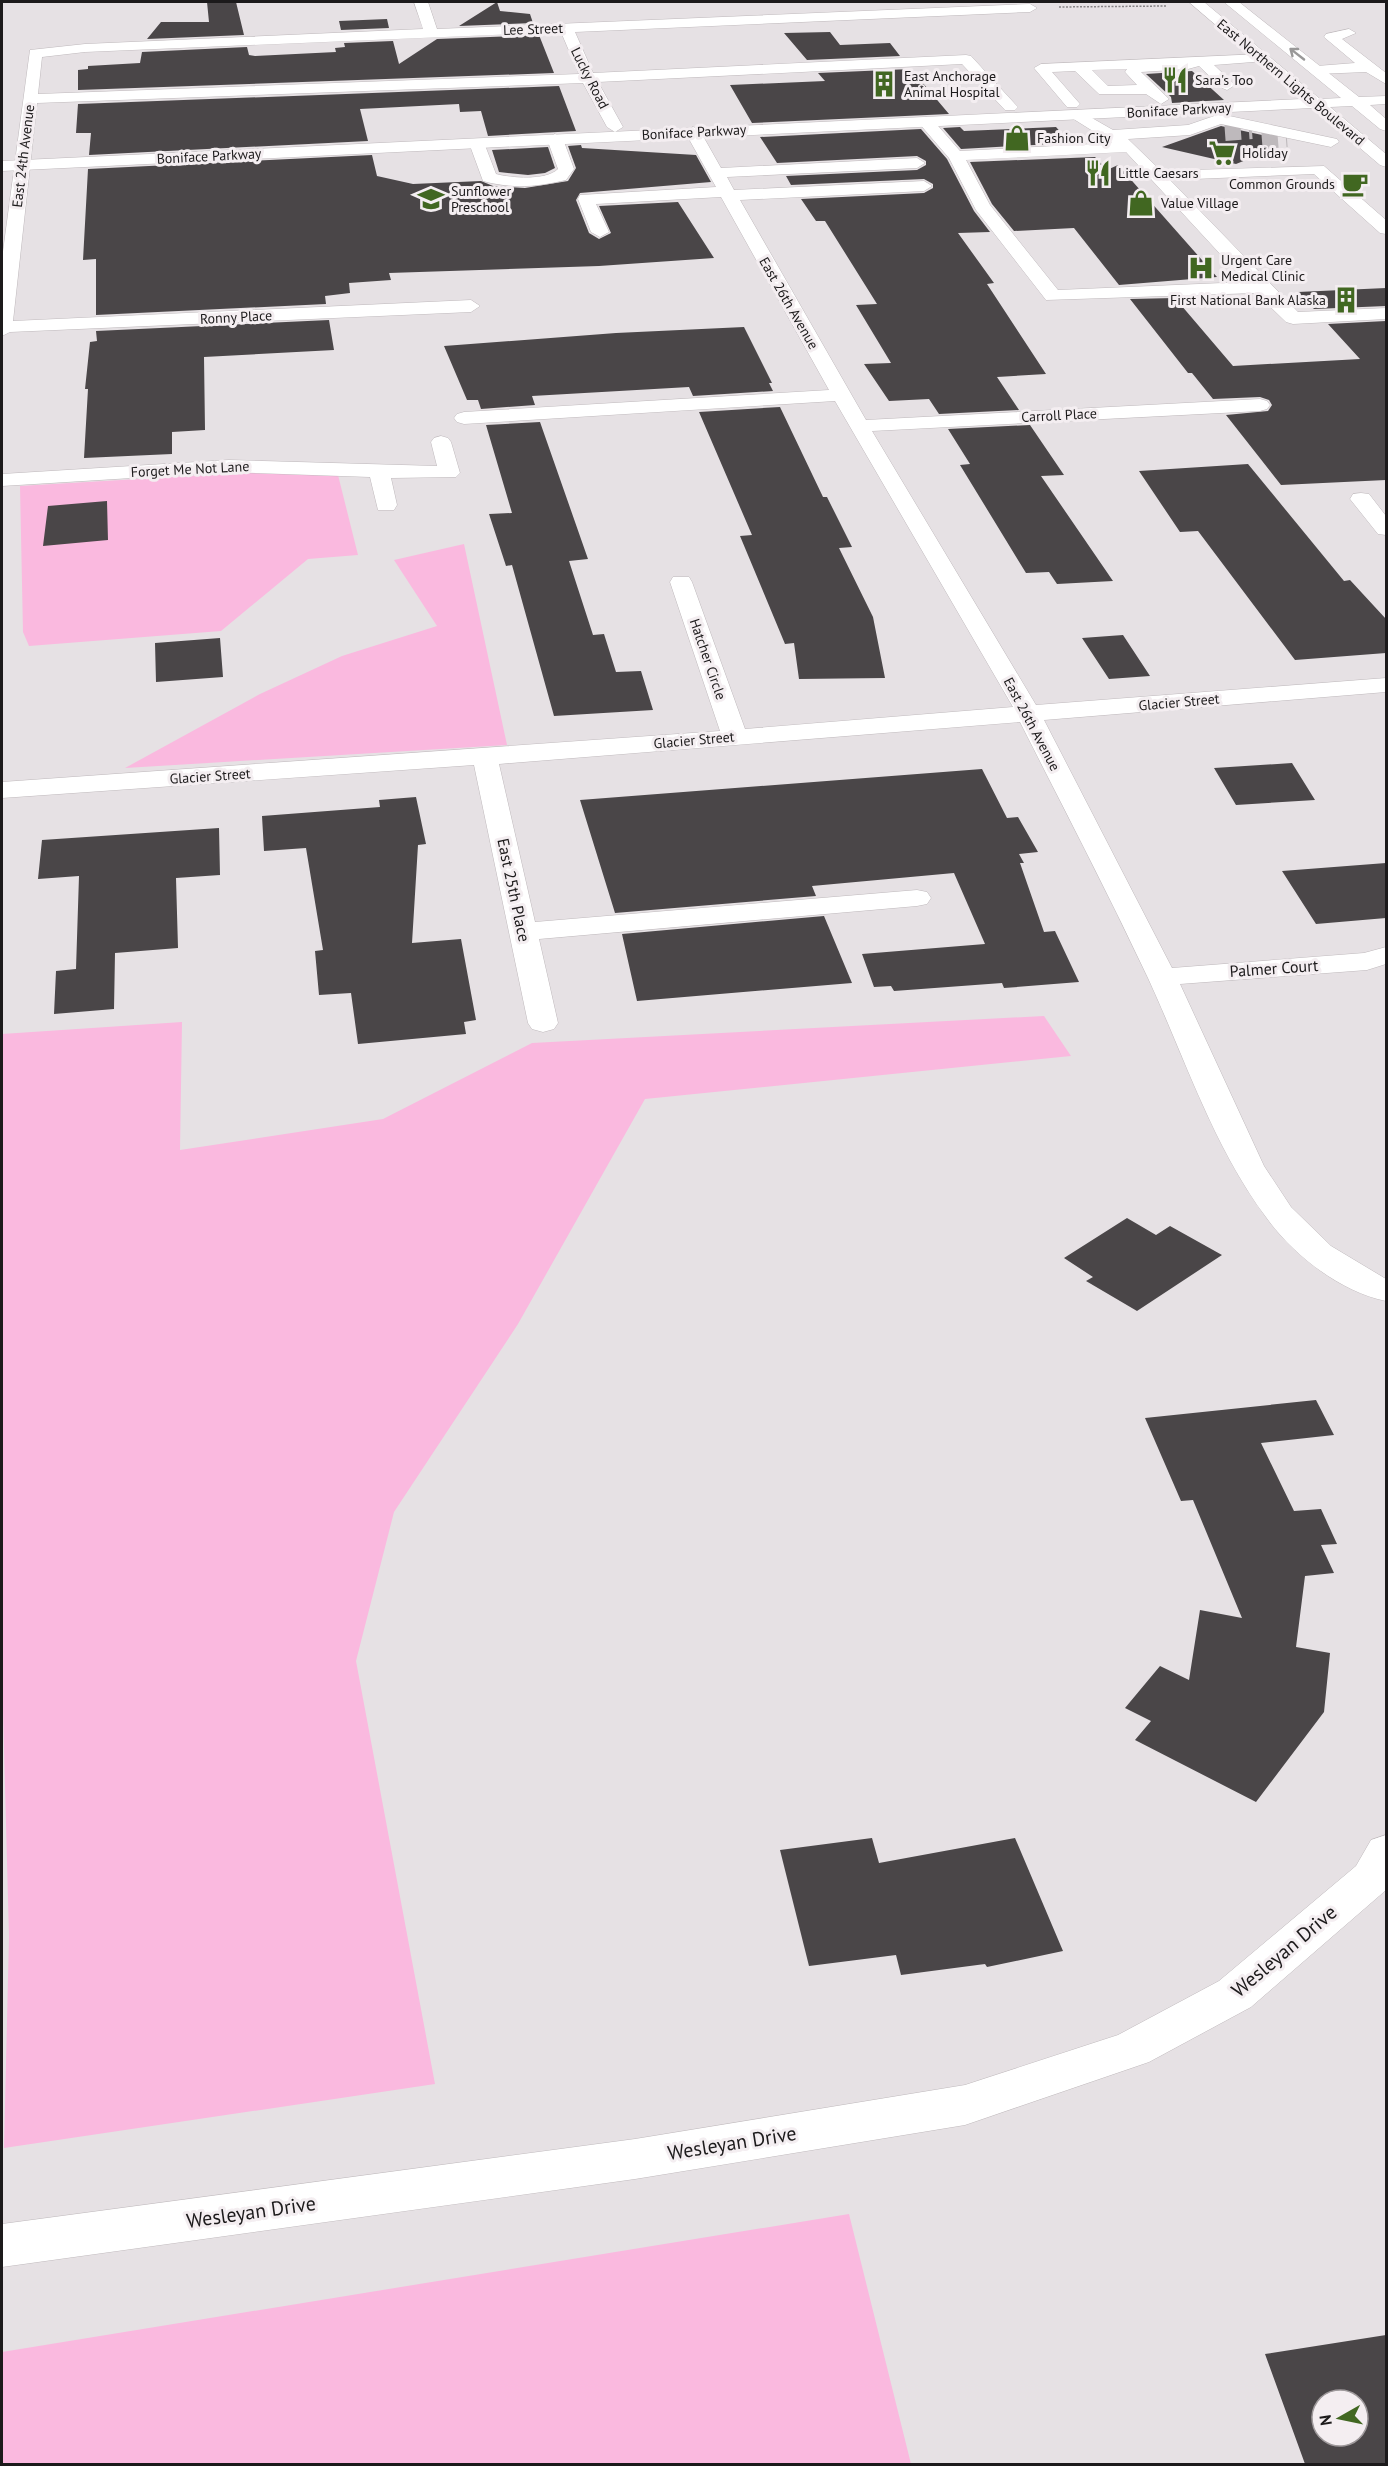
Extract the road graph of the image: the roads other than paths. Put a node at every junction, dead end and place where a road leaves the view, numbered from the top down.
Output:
1 (421, 2) edge
2 (1196, 2) edge
3 (1231, 2) edge
4 (672, 8) dead end
5 (1030, 8) road end
6 (681, 22) junction
7 (566, 28) junction
8 (431, 33) junction
9 (1349, 33) dead end
10 (35, 53) joint
11 (1261, 58) junction
12 (1200, 60) junction
13 (1079, 66) junction
14 (1317, 70) junction
15 (1380, 72) edge
16 (588, 78) junction
17 (1227, 85) dead end
18 (1386, 89) edge
19 (1343, 91) junction
20 (30, 97) junction
21 (11, 98) dead end
22 (1310, 98) junction
23 (1160, 100) junction
24 (1386, 100) edge
25 (1356, 101) junction
26 (1010, 107) junction
27 (1075, 109) junction
28 (926, 122) junction
29 (1386, 126) edge
30 (615, 127) junction
31 (1190, 130) junction
32 (693, 132) junction
33 (1108, 135) junction
34 (1220, 135) tunnel mouth
35 (1307, 137) junction
36 (555, 139) junction
37 (1287, 139) tunnel mouth
38 (1361, 141) junction
39 (1331, 142) junction
40 (477, 143) junction
41 (1130, 147) junction
42 (2, 154) edge
43 (956, 156) junction
44 (22, 159) junction
45 (1386, 162) edge
46 (917, 163) dead end
47 (2, 166) edge
48 (1318, 168) junction
49 (1157, 176) junction
50 (924, 186) dead end
51 (723, 187) junction
52 (8, 226) edge
53 (1386, 229) edge
54 (600, 232) dead end
55 (1262, 286) junction
56 (471, 306) dead end
57 (1386, 314) edge
58 (2, 328) edge
59 (842, 395) junction
60 (1260, 405) dead end
61 (464, 418) dead end
62 (859, 426) junction
63 (441, 442) dead end
64 (379, 470) junction
65 (2, 480) edge
66 (1361, 499) dead end
67 (386, 505) dead end
68 (1386, 529) edge
69 (681, 582) dead end
70 (1386, 685) edge
71 (1029, 714) junction
72 (735, 736) junction
73 (485, 757) junction
74 (2, 790) edge
75 (917, 898) dead end
76 (523, 932) junction
77 (1386, 955) edge
78 (1162, 977) junction
79 (543, 1023) dead end
80 (1386, 1291) edge
81 (1386, 1852) edge
82 (2, 2246) edge

1 - 8 street
2 - 11 street, East Northern Lights Boulevard
14 -> 3 street, East Northern Lights Boulevard
4 - 6 street
5 - 6 street, Lee Street
6 - 7 street, Lee Street
7 - 8 street, Lee Street
7 - 16 street, Lucky Road
8 - 10 street, Lee Street
9 - 15 street
10 - 20 street, East 24th Avenue
11 - 12 street
11 - 22 street, East Northern Lights Boulevard
12 - 13 street
12 - 17 street
12 - 23 street
13 - 23 street
13 - 27 street
14 - 15 street
14 - 19 street, East Northern Lights Boulevard
16 - 20 street
16 - 26 street
16 - 30 street, Lucky Road
18 - 19 street, Boniface Parkway
19 - 22 street, Boniface Parkway
19 - 25 street, East Northern Lights Boulevard
20 - 21 street
20 - 44 street, East 24th Avenue
22 - 23 street, Boniface Parkway
22 - 25 street, Boniface Parkway
22 - 38 street, East Northern Lights Boulevard
23 - 27 street, Boniface Parkway
23 - 31 street
24 - 25 street, Boniface Parkway
25 - 29 street, East Northern Lights Boulevard
26 - 27 street, Boniface Parkway
26 - 30 street, Boniface Parkway
27 - 28 street, Boniface Parkway
27 - 33 street
28 - 32 street, Boniface Parkway
28 - 43 street
30 - 44 street, Boniface Parkway
31 - 33 street
31 - 34 street
31 - 35 street
32 - 36 street, Boniface Parkway
32 - 51 street, East 26th Avenue
33 - 41 street
35 - 37 street
35 - 39 street
36 - 40 street, Boniface Parkway
36 - 40 street
38 - 39 street
38 - 45 street, East Northern Lights Boulevard
39 - 48 street
40 - 44 street, Boniface Parkway
41 - 43 street
41 - 49 street
42 - 44 street, Boniface Parkway
43 - 55 street
44 - 47 street, Boniface Parkway
44 - 52 street, East 24th Avenue
46 - 51 street
48 - 49 street
48 - 53 street
49 - 55 street
50 - 51 street
51 - 54 street
51 - 59 street, East 26th Avenue
52 - 58 street, East 24th Avenue
55 - 57 street
56 - 58 street, Ronny Place
59 - 61 street
59 - 62 street, East 26th Avenue
60 - 62 street, Carroll Place
62 - 71 street, East 26th Avenue
63 - 64 street, Forget Me Not Lane
64 - 65 street, Forget Me Not Lane
64 - 67 street
66 - 68 street
69 - 72 street, Hatcher Circle
70 - 71 street, Glacier Street
71 - 72 street, Glacier Street
71 - 78 street, East 26th Avenue
72 - 73 street, Glacier Street
73 - 74 street, Glacier Street
73 - 76 street, East 25th Place
75 - 76 street
76 - 79 street, East 25th Place
77 - 78 street, Palmer Court
78 - 80 street, East 26th Avenue
81 - 82 street, Wesleyan Drive

